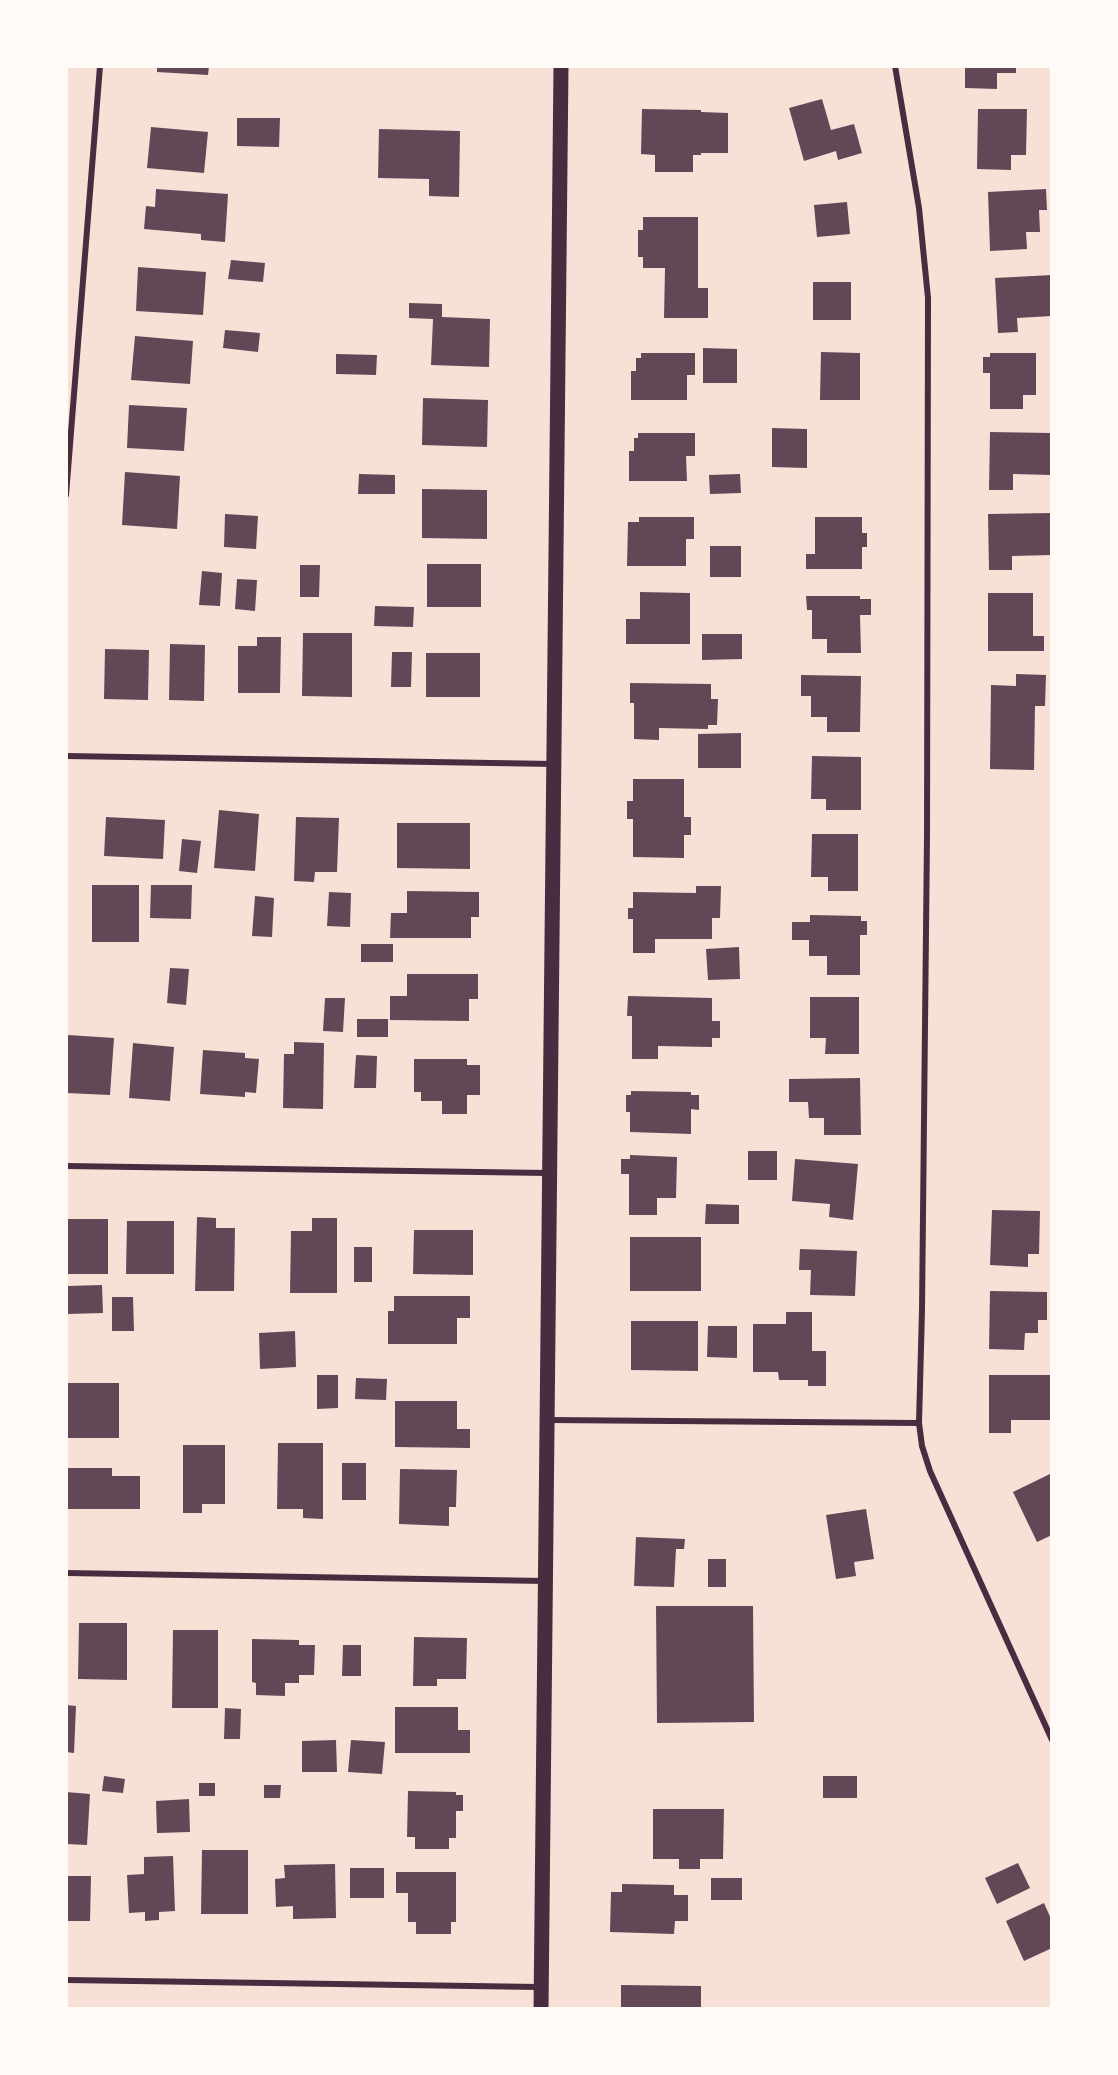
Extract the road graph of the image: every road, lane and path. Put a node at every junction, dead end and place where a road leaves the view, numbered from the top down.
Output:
1 (100, 66) edge
2 (561, 66) edge
3 (895, 66) edge
4 (66, 495) edge
5 (66, 756) edge
6 (554, 764) junction
7 (66, 1166) edge
8 (550, 1173) junction
9 (548, 1420) junction
10 (919, 1423) junction
11 (66, 1573) edge
12 (545, 1581) junction
13 (1052, 1740) edge
14 (66, 1980) edge
15 (542, 1987) junction
16 (541, 2009) edge

1 - 4 street
2 - 6 main road
3 - 10 street
5 - 6 street
6 - 8 main road
7 - 8 street
8 - 9 main road
9 - 10 street
9 - 12 main road
10 - 13 street
11 - 12 street
12 - 15 main road
14 - 15 street
15 - 16 main road

